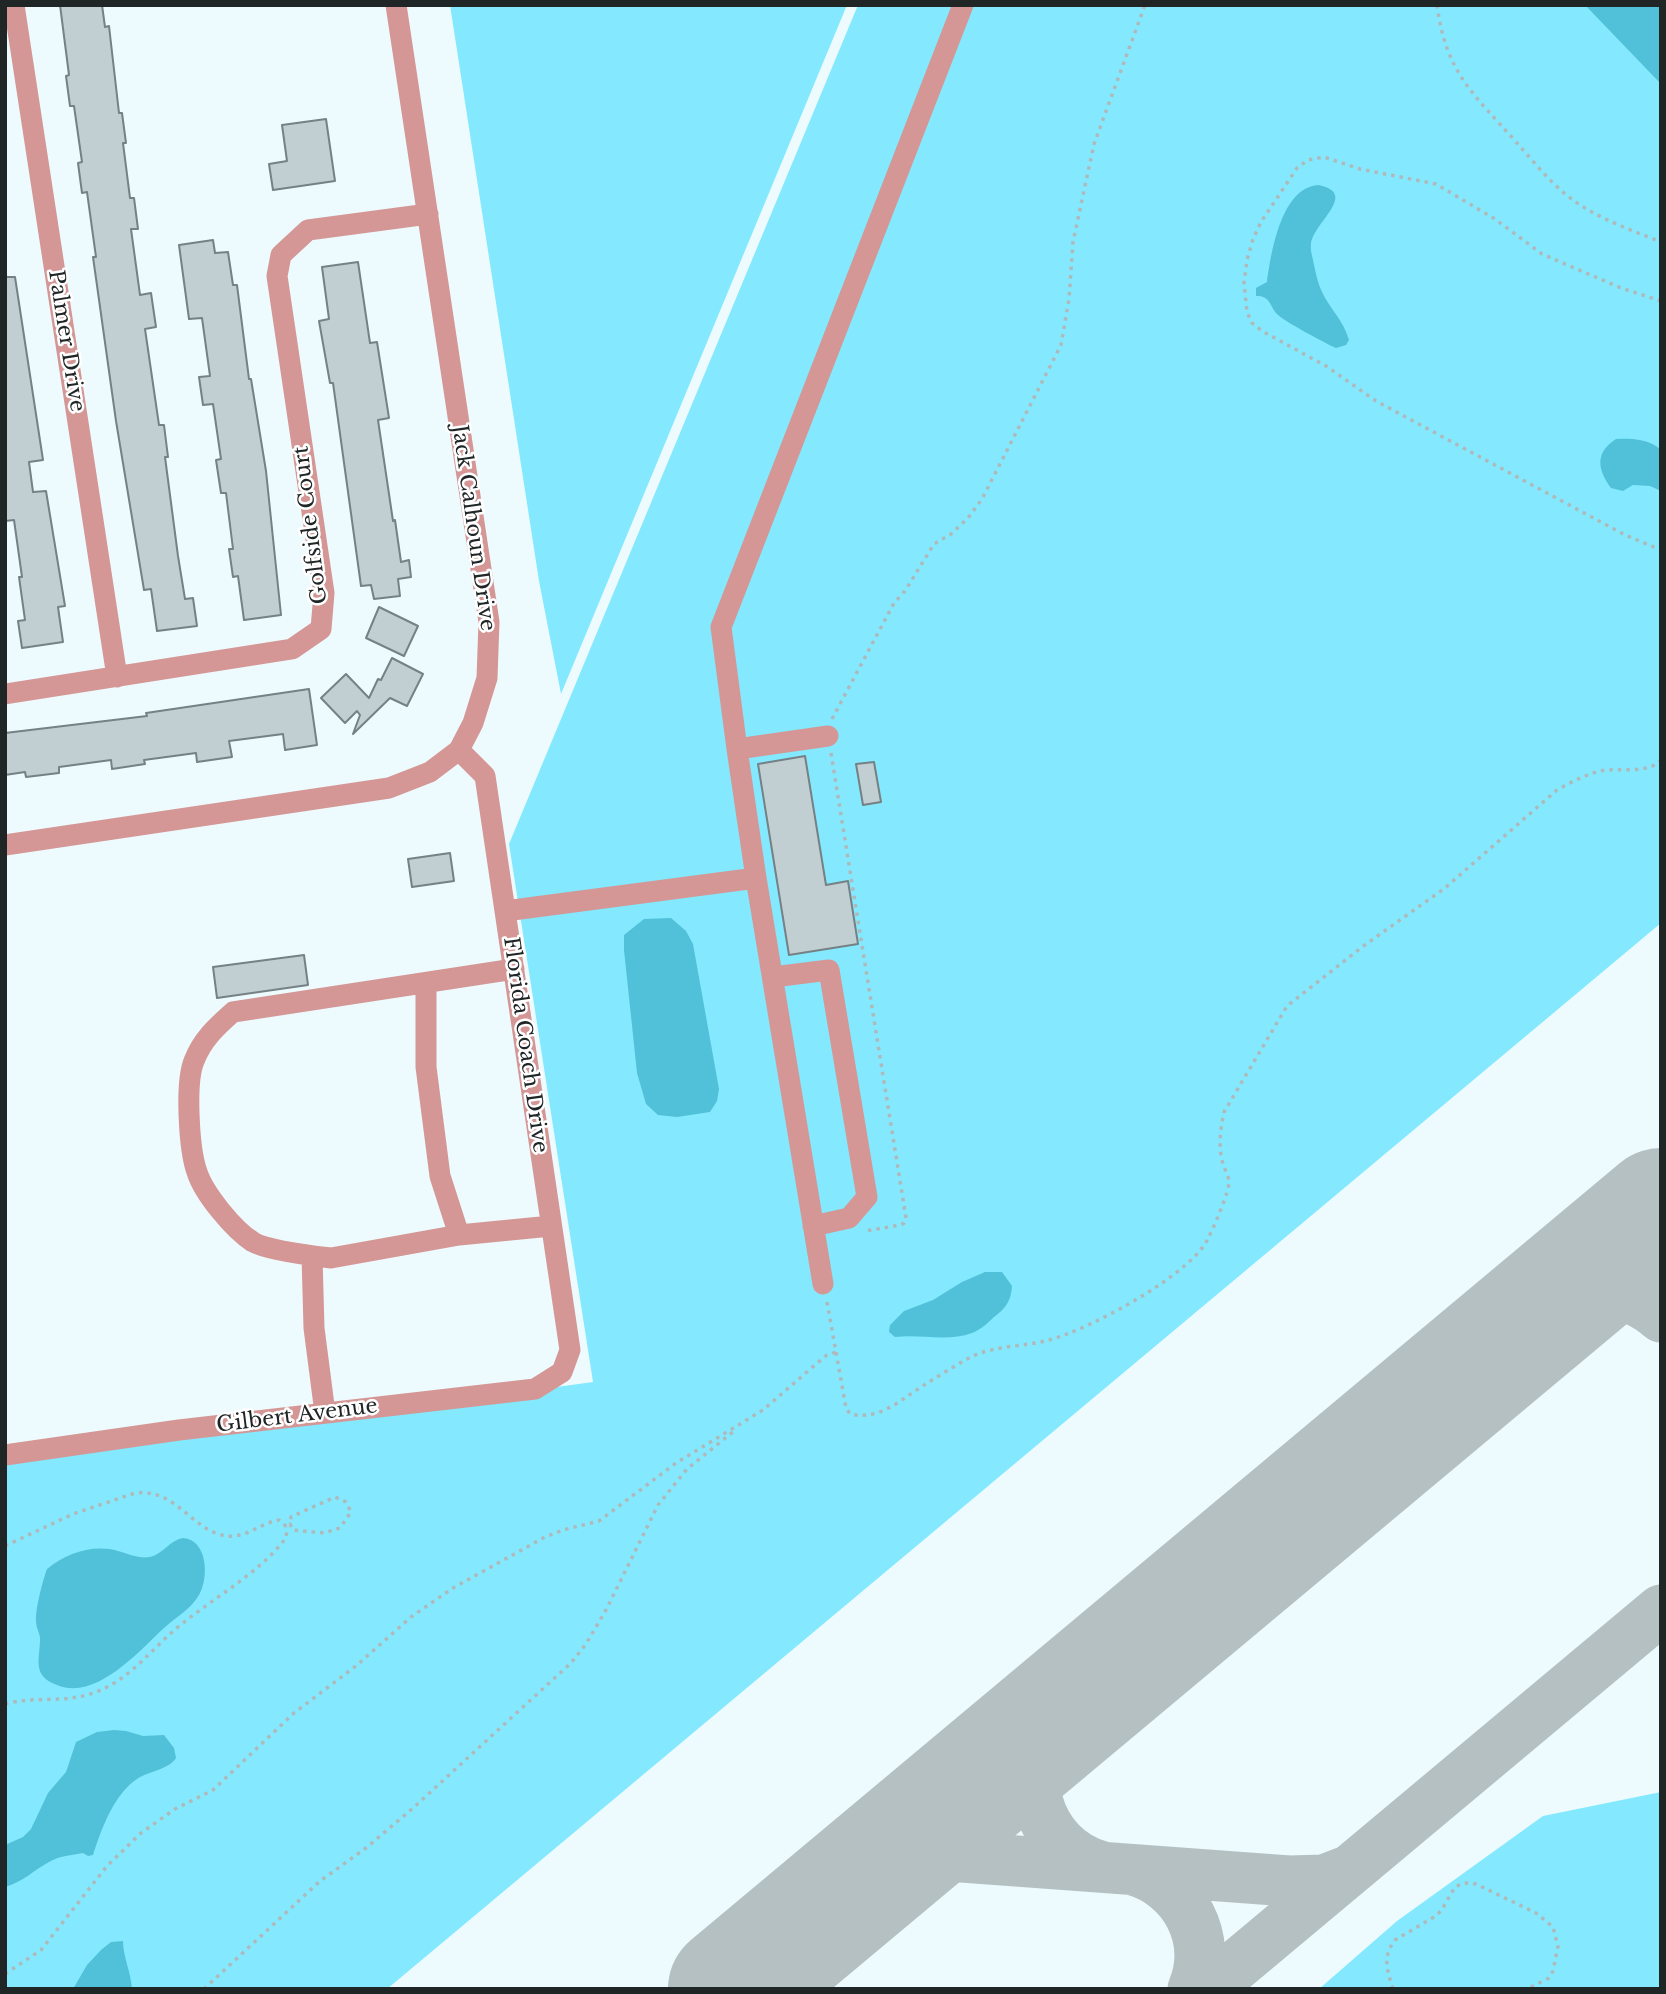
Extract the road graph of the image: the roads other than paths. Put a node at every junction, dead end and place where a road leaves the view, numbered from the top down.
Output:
1 (14, 5) edge
2 (396, 5) edge
3 (963, 5) edge
4 (428, 214) junction
5 (117, 677) junction
6 (5, 694) edge
7 (827, 732) road end
8 (737, 749) junction
9 (459, 750) junction
10 (5, 845) edge
11 (756, 877) junction
12 (505, 911) junction
13 (514, 969) junction
14 (773, 977) junction
15 (426, 983) junction
16 (551, 1226) junction
17 (813, 1226) junction
18 (459, 1235) junction
19 (312, 1256) junction
20 (823, 1284) dead end
21 (569, 1350) joint
22 (326, 1413) junction
23 (5, 1455) edge

1 - 5 street, Palmer Drive
2 - 4 street, Jack Calhoun Drive
3 - 8 street
4 - 5 street, Golfside Court
4 - 9 street, Jack Calhoun Drive
5 - 6 street, Golfside Court
7 - 8 street
8 - 11 street
9 - 10 street, Jack Calhoun Drive
9 - 12 street, Florida Coach Drive
11 - 12 street
11 - 14 street
12 - 13 street, Florida Coach Drive
13 - 15 street
13 - 16 street, Florida Coach Drive
14 - 17 street
14 - 17 street
15 - 18 street
15 - 19 street
16 - 18 street
16 - 21 street, Florida Coach Drive
17 - 20 street
18 - 19 street
19 - 22 street
21 - 22 street, Gilbert Avenue
22 - 23 street, Gilbert Avenue

